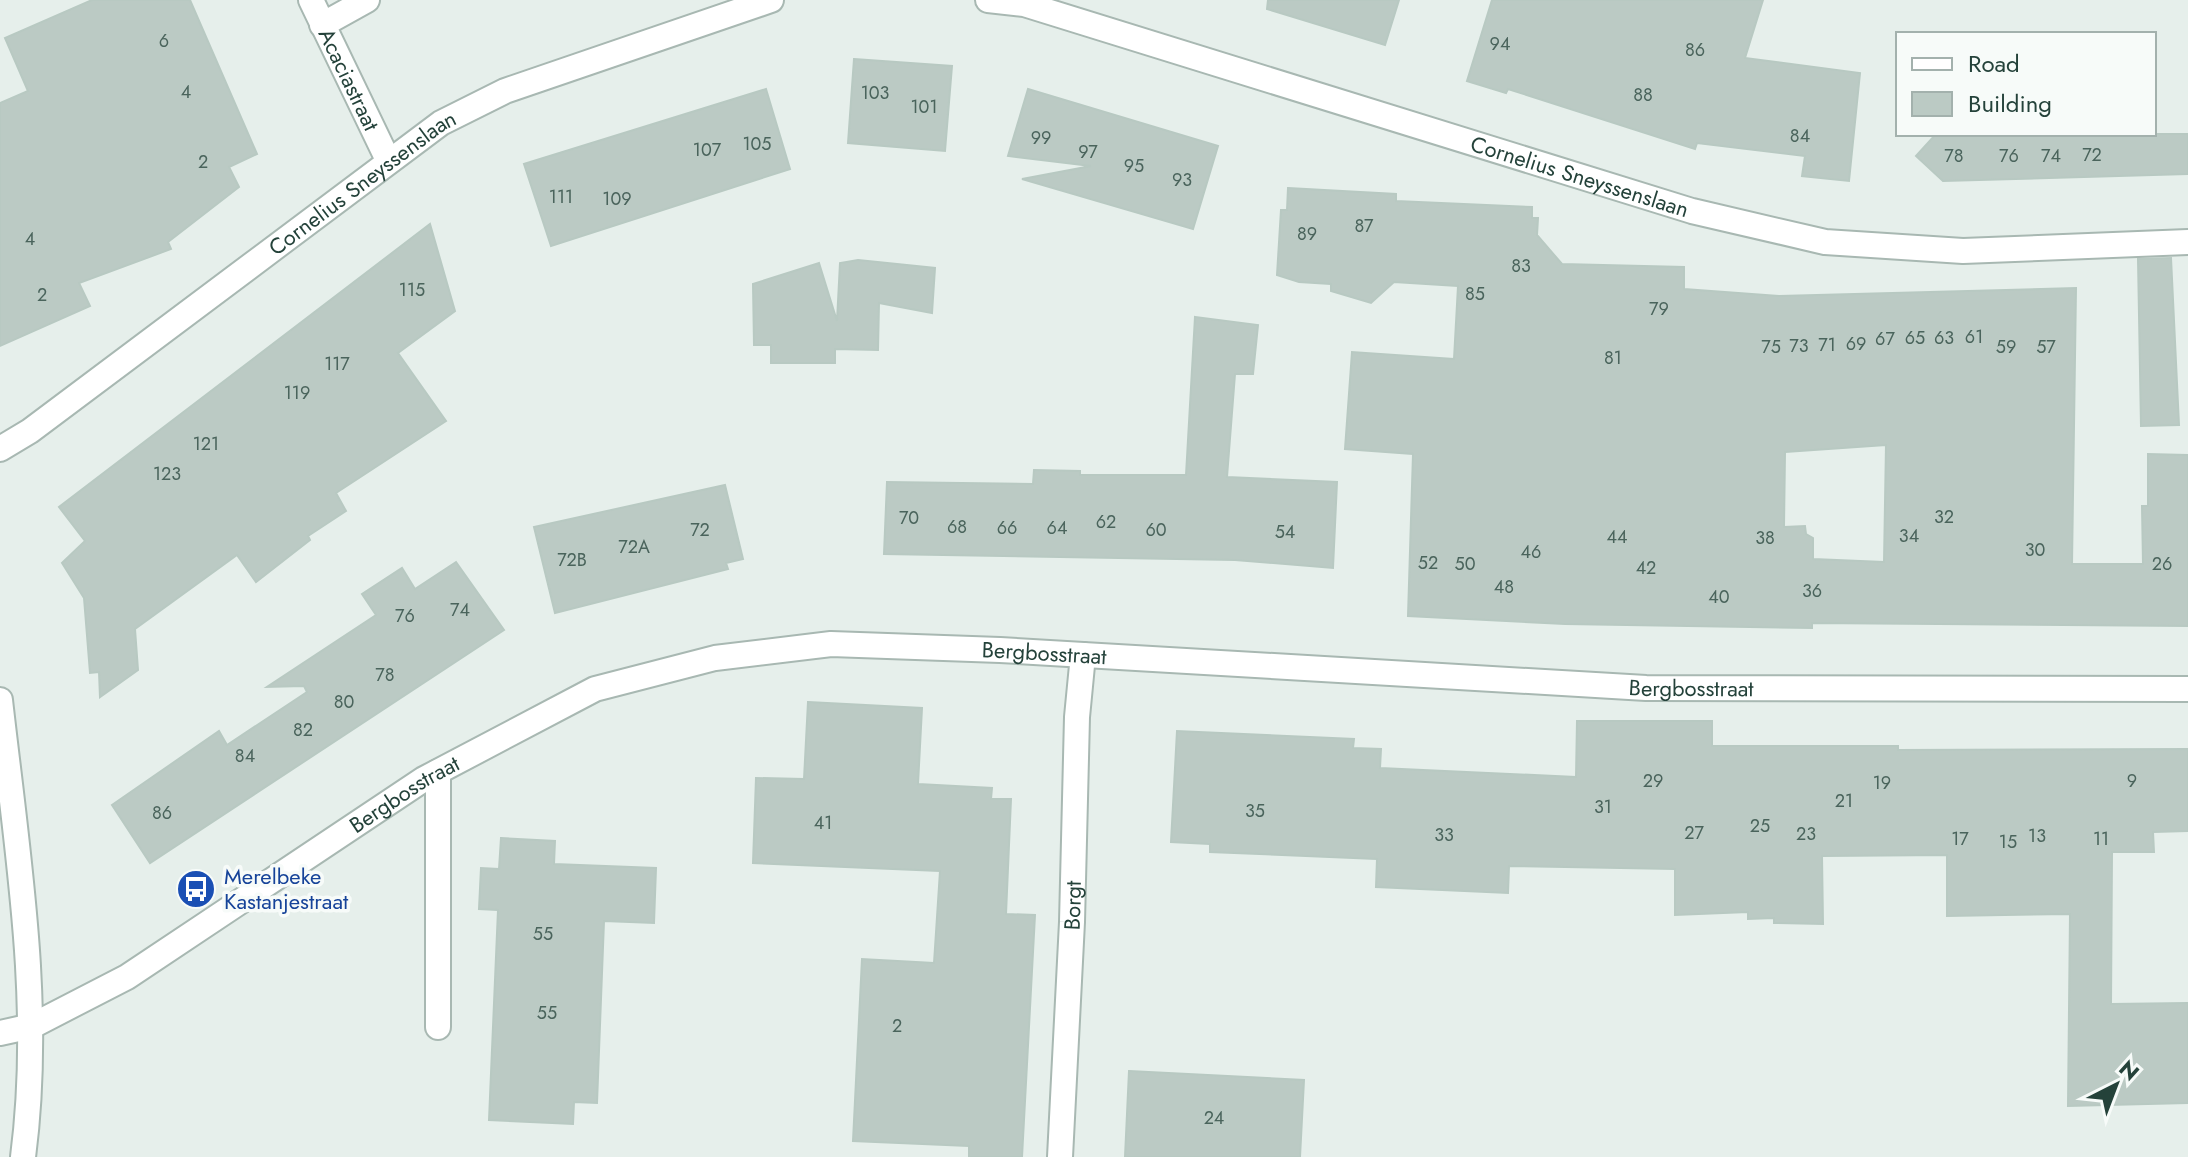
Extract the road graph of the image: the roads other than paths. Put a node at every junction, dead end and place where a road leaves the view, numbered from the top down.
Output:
1 (311, 0) edge
2 (367, 0) edge
3 (771, 0) edge
4 (988, 0) edge
5 (1025, 2) edge
6 (322, 25) junction
7 (388, 160) junction
8 (2188, 242) edge
9 (0, 449) edge
10 (1083, 655) junction
11 (2188, 689) edge
12 (0, 700) edge
13 (438, 772) junction
14 (32, 1026) junction
15 (438, 1027) dead end
16 (0, 1033) edge
17 (23, 1157) edge
18 (1060, 1157) edge

1 - 6 street, Acaciastraat
2 - 6 street
3 - 7 street, Cornelius Sneyssenslaan
4 - 5 street, Cornelius Sneyssenslaan
5 - 8 street, Cornelius Sneyssenslaan
6 - 7 street, Acaciastraat
7 - 9 street, Cornelius Sneyssenslaan
10 - 11 street, Bergbosstraat
10 - 13 street, Bergbosstraat
10 - 18 street, Borgt
12 - 14 street
13 - 14 street, Bergbosstraat
13 - 15 street
14 - 16 street, Bergbosstraat
14 - 17 street

